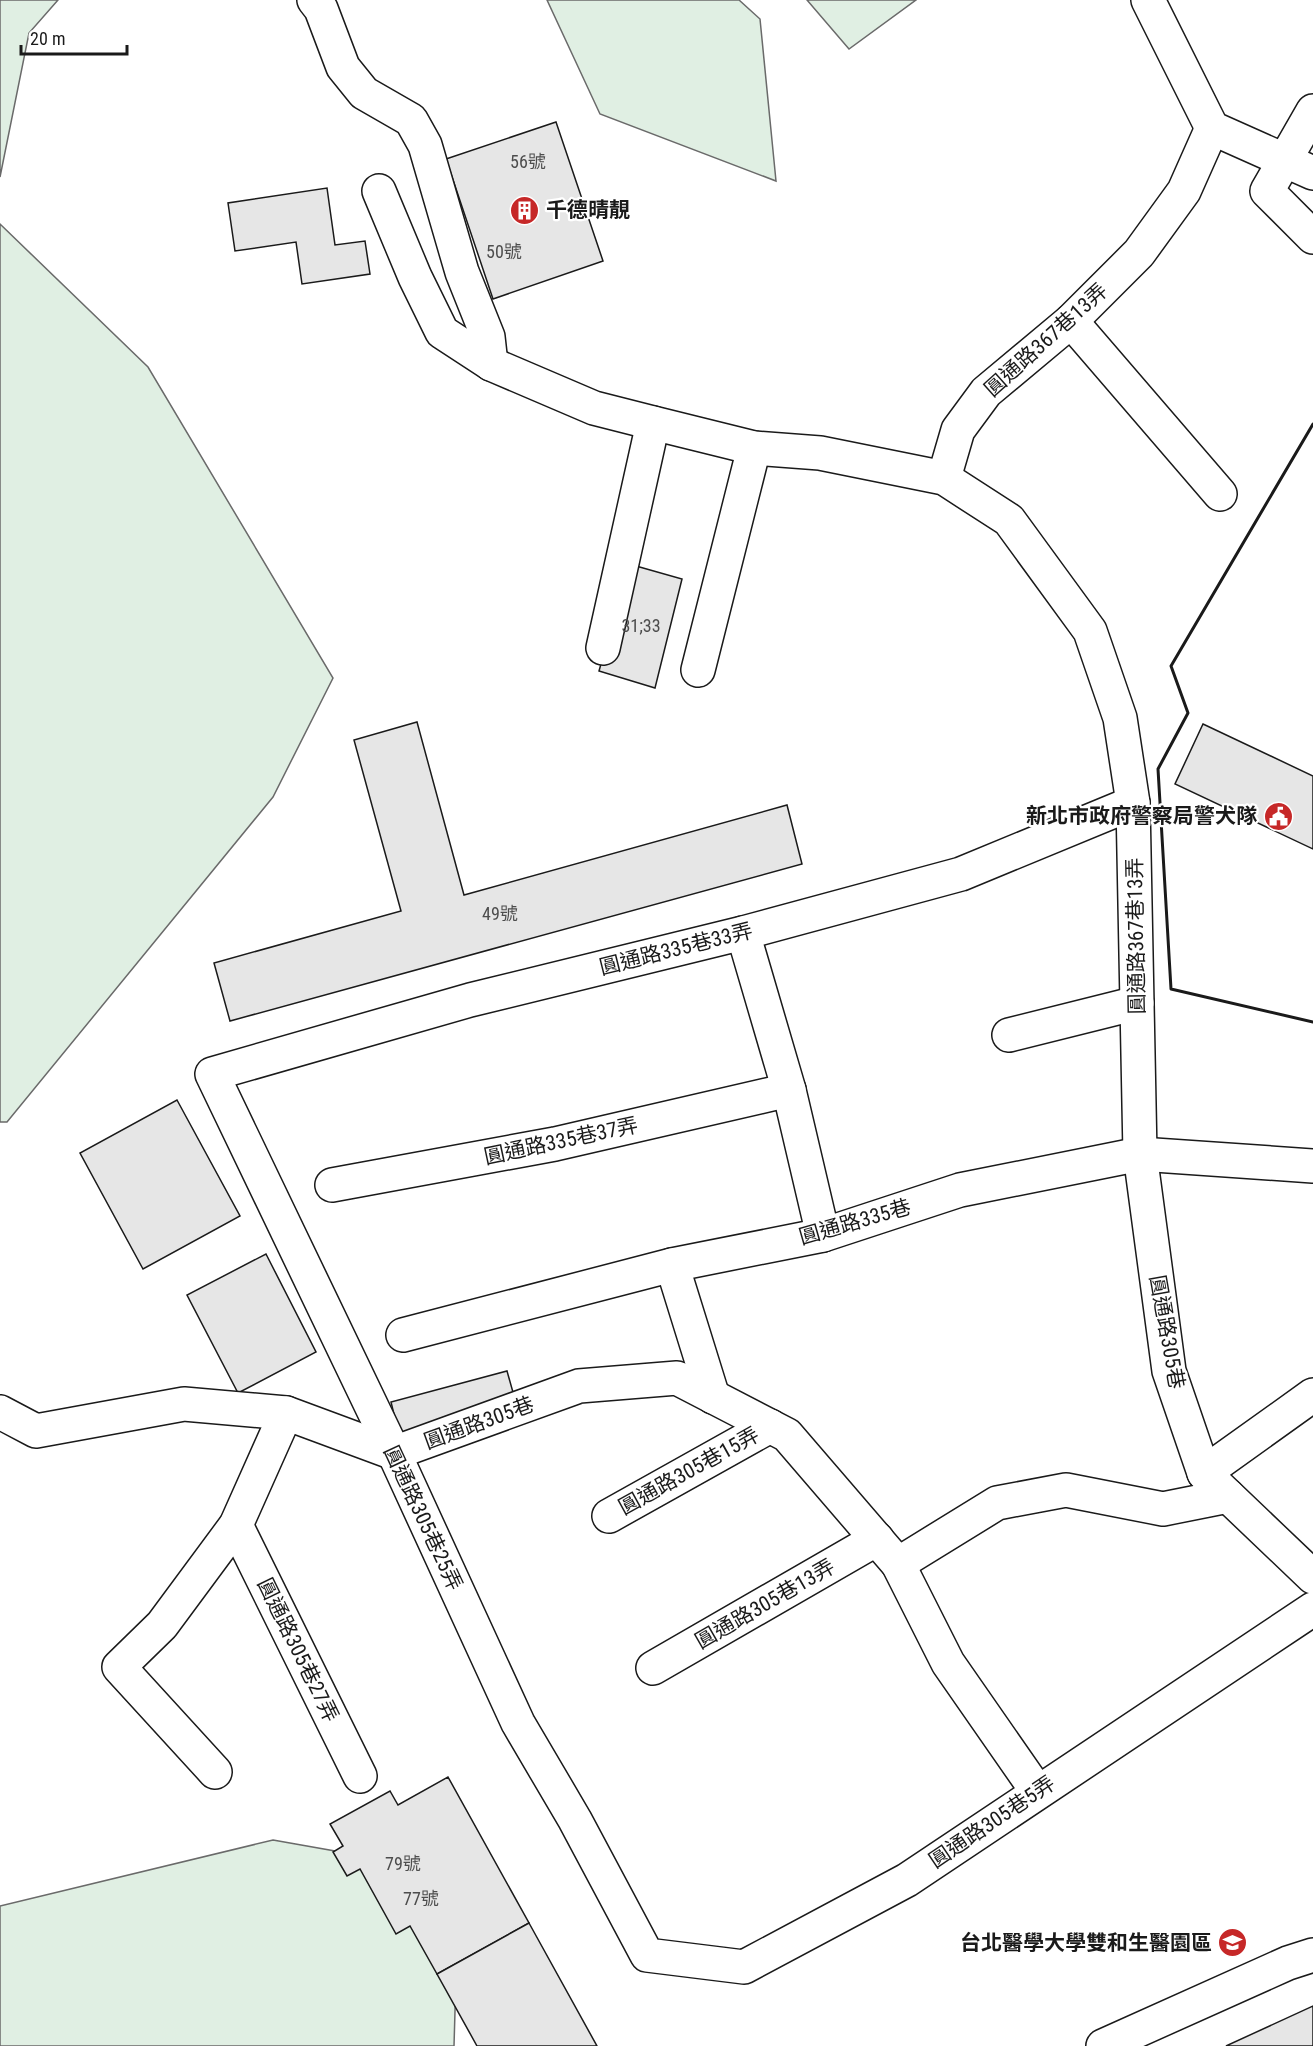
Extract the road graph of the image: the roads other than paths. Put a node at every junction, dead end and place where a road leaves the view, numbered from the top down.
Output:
1 (314, 0) edge
2 (1148, 0) edge
3 (1313, 111) edge
4 (1212, 128) junction
5 (1299, 167) edge
6 (380, 191) dead end
7 (1313, 237) edge
8 (1071, 321) junction
9 (491, 364) junction
10 (653, 423) junction
11 (754, 448) junction
12 (944, 478) junction
13 (1220, 494) dead end
14 (603, 648) dead end
15 (698, 670) dead end
16 (1133, 803) junction
17 (743, 933) junction
18 (1137, 1003) junction
19 (1009, 1035) dead end
20 (212, 1074) joint
21 (789, 1090) junction
22 (1140, 1154) junction
23 (1313, 1166) edge
24 (332, 1185) dead end
25 (823, 1235) junction
26 (672, 1265) junction
27 (403, 1335) dead end
28 (1313, 1395) edge
29 (713, 1397) junction
30 (0, 1412) edge
31 (286, 1413) junction
32 (770, 1426) junction
33 (394, 1453) junction
34 (1204, 1473) junction
35 (1228, 1496) junction
36 (609, 1516) dead end
37 (236, 1525) junction
38 (878, 1539) junction
39 (898, 1564) junction
40 (1313, 1577) edge
41 (1313, 1609) edge
42 (653, 1668) dead end
43 (215, 1772) dead end
44 (360, 1776) dead end
45 (1037, 1791) junction
46 (647, 1955) joint
47 (1313, 1955) edge
48 (1103, 2046) edge

1 - 9 street
2 - 4 street
3 - 5 street
4 - 5 street
4 - 8 street, 圓通路367巷13弄
5 - 7 street
6 - 9 street
8 - 12 street, 圓通路367巷13弄
8 - 13 street
9 - 10 street
10 - 11 street
10 - 14 street
11 - 12 street
11 - 15 street
12 - 16 street, 圓通路367巷13弄
16 - 17 street, 圓通路335巷33弄
16 - 18 street, 圓通路367巷13弄
17 - 20 street, 圓通路335巷33弄
17 - 21 street
18 - 19 street
18 - 22 street, 圓通路367巷13弄
20 - 33 street, 圓通路305巷25弄
21 - 24 street, 圓通路335巷37弄
21 - 25 street
22 - 23 street, 圓通路335巷
22 - 25 street, 圓通路335巷
22 - 34 street, 圓通路305巷
25 - 26 street, 圓通路335巷
26 - 27 street, 圓通路335巷
26 - 29 street
28 - 34 street
29 - 32 street, 圓通路305巷
29 - 33 street, 圓通路305巷
30 - 31 street
31 - 33 street
31 - 37 street
32 - 36 street, 圓通路305巷15弄
32 - 38 street, 圓通路305巷
33 - 46 street, 圓通路305巷25弄
34 - 35 street, 圓通路305巷
35 - 39 street
35 - 40 street, 圓通路305巷
37 - 43 street
37 - 44 street, 圓通路305巷27弄
38 - 39 street, 圓通路305巷
38 - 42 street, 圓通路305巷13弄
39 - 45 street, 圓通路305巷
41 - 45 street, 圓通路305巷5弄
45 - 46 street, 圓通路305巷5弄
47 - 48 street

